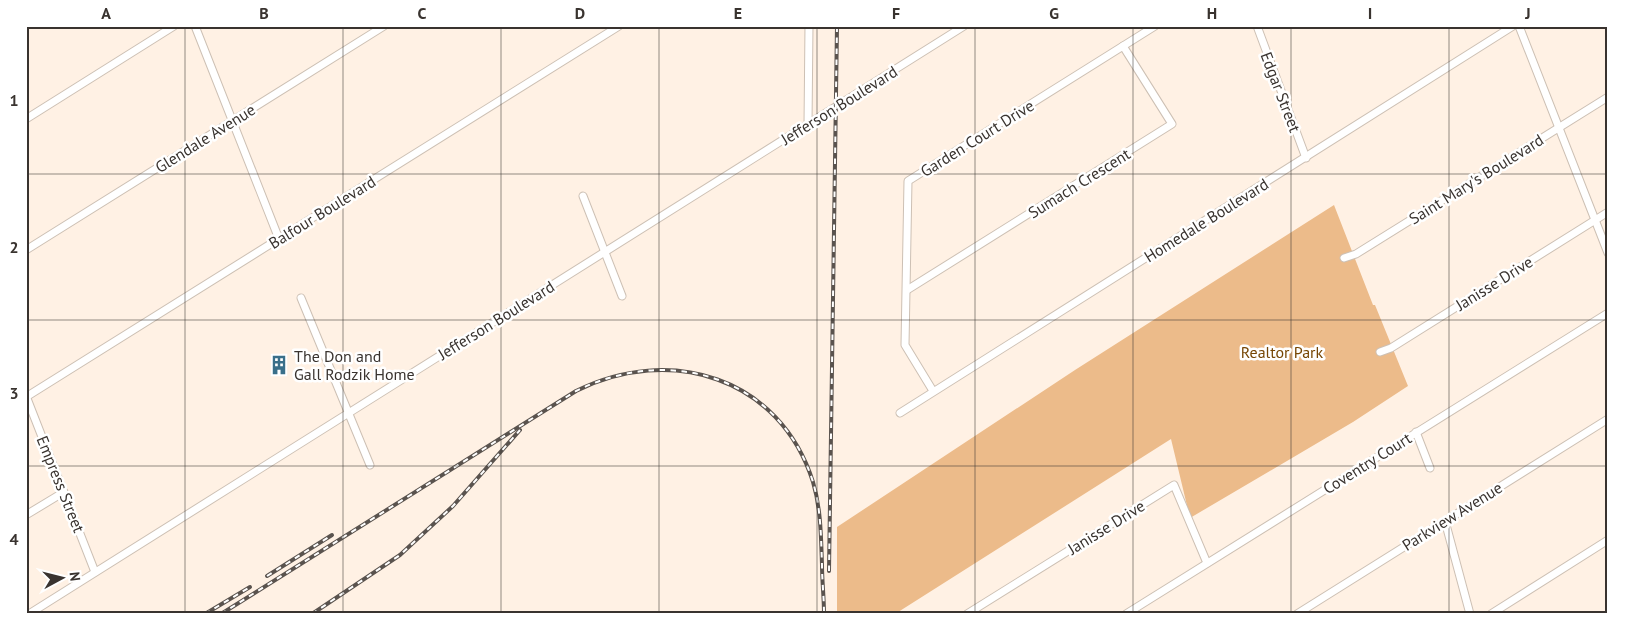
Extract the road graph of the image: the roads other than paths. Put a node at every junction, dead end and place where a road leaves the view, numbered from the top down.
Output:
1 (174, 26) edge
2 (196, 26) edge
3 (384, 26) edge
4 (618, 26) edge
5 (809, 26) edge
6 (964, 26) edge
7 (1155, 26) edge
8 (1256, 26) edge
9 (1513, 26) edge
10 (1519, 26) edge
11 (1123, 46) junction
12 (1608, 97) edge
13 (26, 119) edge
14 (233, 121) junction
15 (808, 124) junction
16 (1558, 128) junction
17 (1306, 158) junction
18 (583, 196) dead end
19 (1608, 212) edge
20 (1594, 220) junction
21 (279, 239) junction
22 (26, 250) edge
23 (605, 252) junction
24 (1608, 253) edge
25 (1344, 258) dead end
26 (907, 290) junction
27 (622, 296) dead end
28 (301, 298) dead end
29 (1608, 312) edge
30 (1380, 352) dead end
31 (933, 391) junction
32 (26, 397) edge
33 (349, 412) junction
34 (900, 413) dead end
35 (1608, 419) edge
36 (1416, 432) junction
37 (370, 465) dead end
38 (1430, 468) dead end
39 (64, 492) junction
40 (26, 515) edge
41 (1445, 521) junction
42 (1608, 540) edge
43 (1207, 563) junction
44 (96, 572) junction
45 (29, 614) edge
46 (967, 614) edge
47 (1126, 614) edge
48 (1297, 614) edge
49 (1470, 614) edge
50 (1491, 614) edge

1 - 13 street
2 - 14 street
3 - 14 street, Glendale Avenue
4 - 21 street, Balfour Boulevard
5 - 15 street
6 - 15 street, Jefferson Boulevard
7 - 11 street, Garden Court Drive
8 - 17 street, Edgar Street
9 - 17 street, Homedale Boulevard
10 - 16 street
11 - 26 street, Garden Court Drive
11 - 26 street, Sumach Crescent
12 - 16 street, Saint Mary's Boulevard
14 - 21 street
14 - 22 street, Glendale Avenue
15 - 23 street, Jefferson Boulevard
16 - 20 street
16 - 25 street, Saint Mary's Boulevard
17 - 31 street, Homedale Boulevard
18 - 23 street
19 - 20 street, Janisse Drive
20 - 24 street
20 - 30 street, Janisse Drive
21 - 32 street, Balfour Boulevard
23 - 27 street
23 - 33 street, Jefferson Boulevard
26 - 31 street, Garden Court Drive
28 - 33 street
29 - 36 street, Coventry Court
31 - 34 street, Homedale Boulevard
32 - 39 street, Empress Street
33 - 37 street
33 - 44 street, Jefferson Boulevard
35 - 41 street, Parkview Avenue
36 - 38 street
36 - 43 street, Coventry Court
39 - 40 street
39 - 44 street, Empress Street
41 - 48 street, Parkview Avenue
41 - 49 street
42 - 50 street
43 - 46 street, Janisse Drive
43 - 47 street, Coventry Court
44 - 45 street, Jefferson Boulevard

